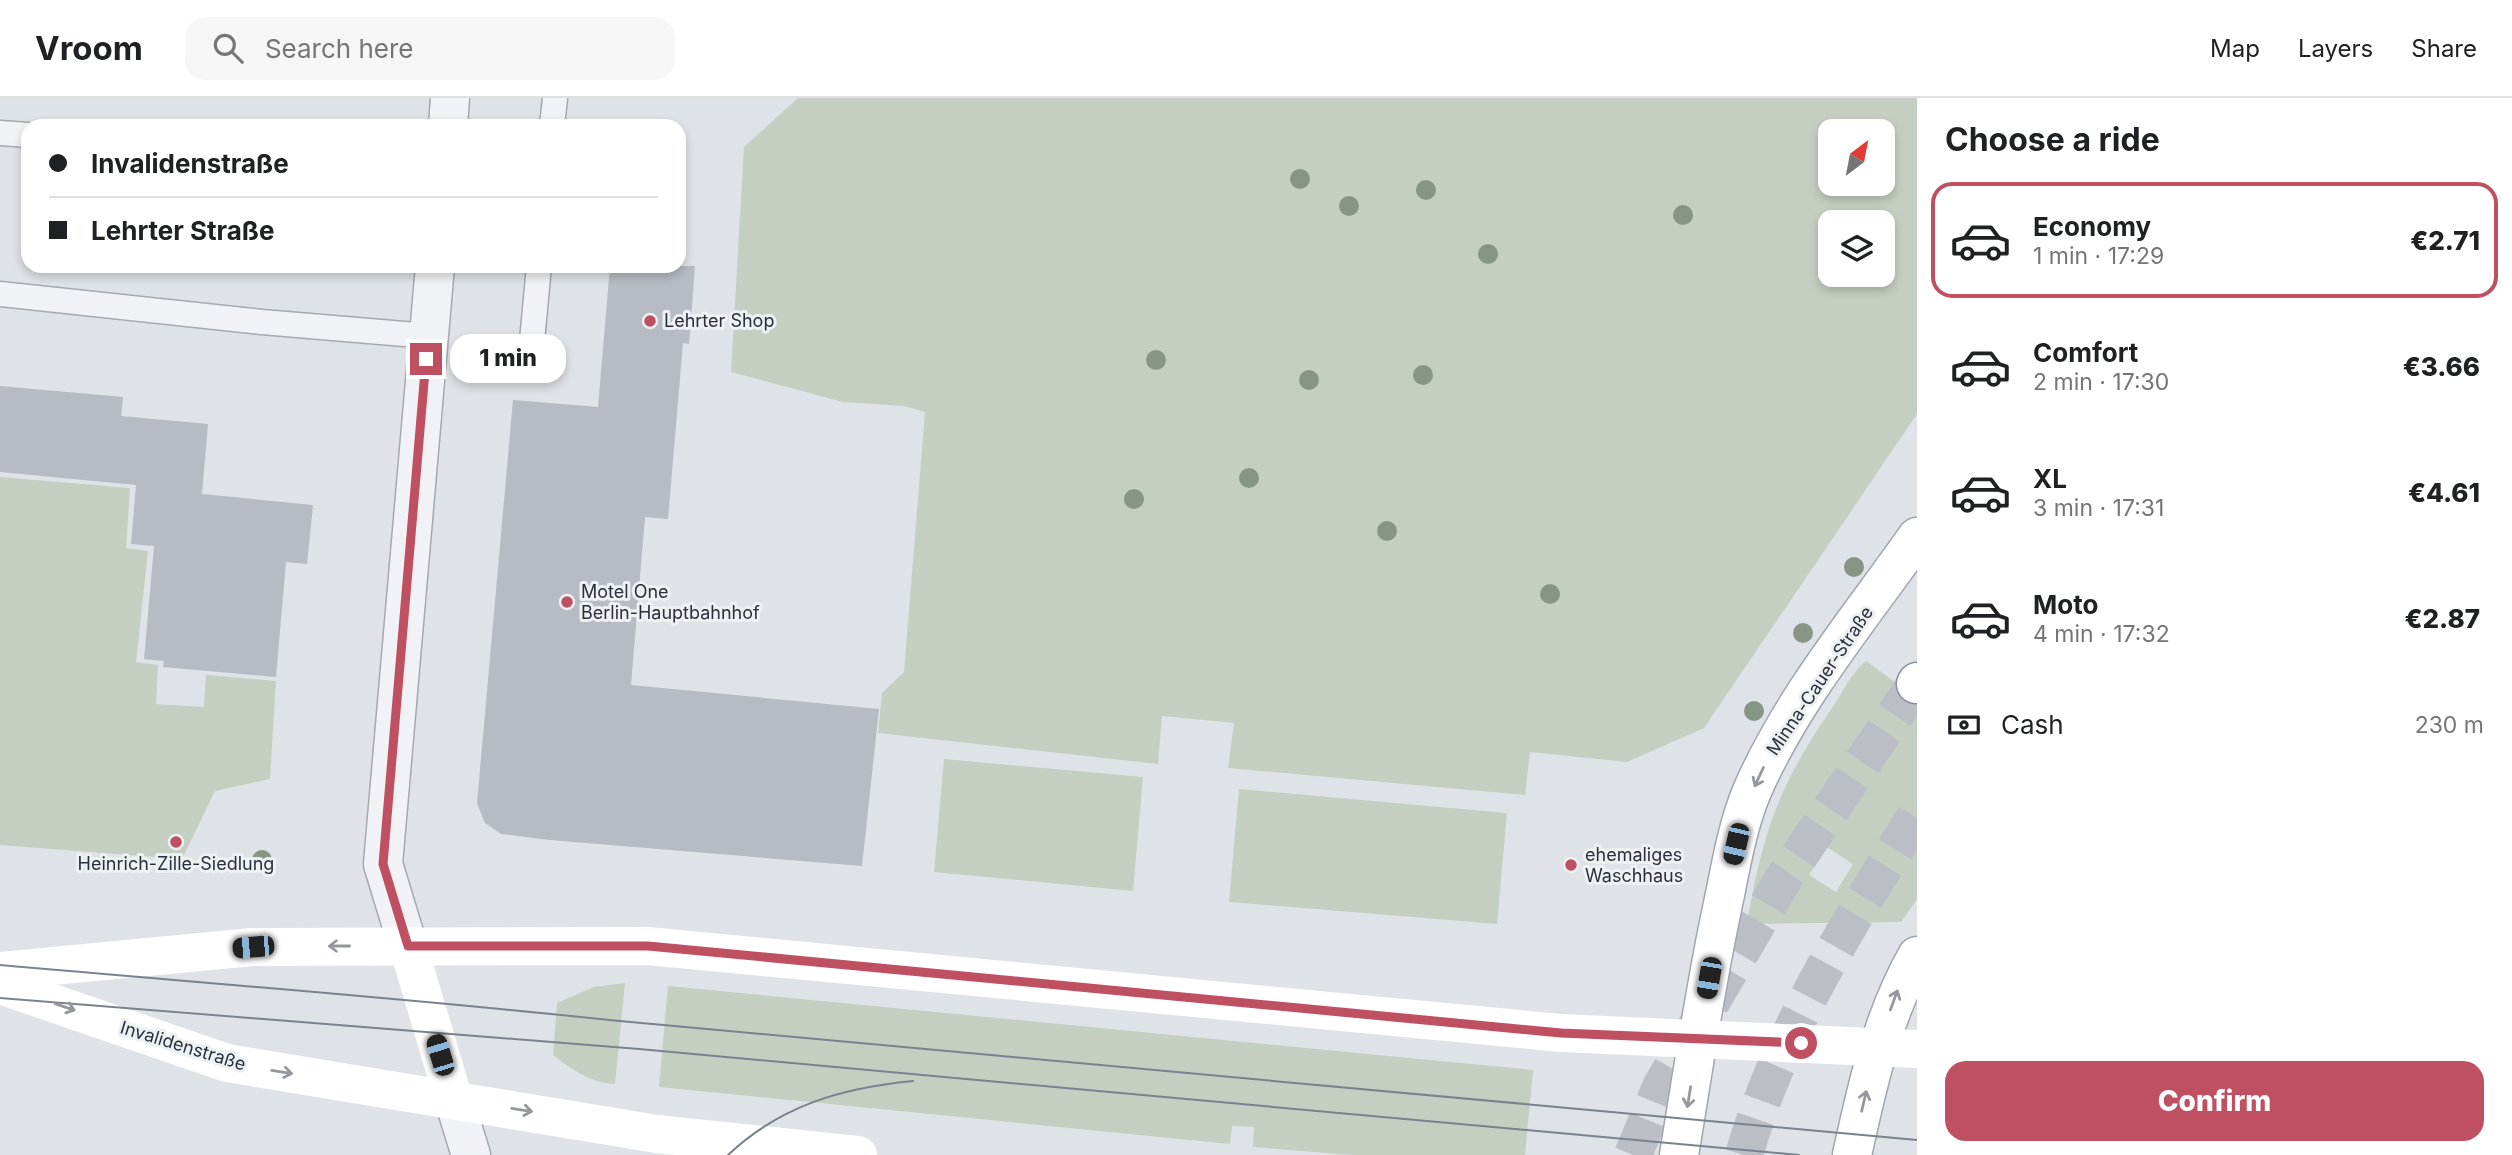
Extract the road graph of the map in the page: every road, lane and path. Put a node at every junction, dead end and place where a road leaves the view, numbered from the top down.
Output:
1 (450, 98) edge
2 (555, 98) edge
3 (448, 119) edge
4 (553, 119) edge
5 (0, 133) edge
6 (21, 134) edge
7 (434, 273) edge
8 (538, 273) edge
9 (0, 294) edge
10 (428, 336) junction
11 (532, 341) dead end
12 (1917, 537) edge
13 (408, 946) junction
14 (1917, 956) edge
15 (0, 971) edge
16 (0, 985) edge
17 (1698, 1039) junction
18 (1877, 1047) junction
19 (1917, 1049) edge
20 (454, 1100) junction
21 (471, 1155) edge
22 (858, 1155) edge
23 (1679, 1155) edge
24 (1852, 1155) edge

1 - 3 street
2 - 4 lane
5 - 6 lane
7 - 10 street
8 - 11 lane
9 - 10 lane
10 - 13 street
12 -> 17 main road, Minna-Cauer-Straße
13 -> 15 main road
13 - 17 main road
13 - 20 main road
18 -> 14 main road
16 -> 20 main road, Invalidenstraße
17 - 18 main road
17 -> 23 main road
18 - 19 main road
24 -> 18 main road
20 - 21 street
20 -> 22 main road, Invalidenstraße

